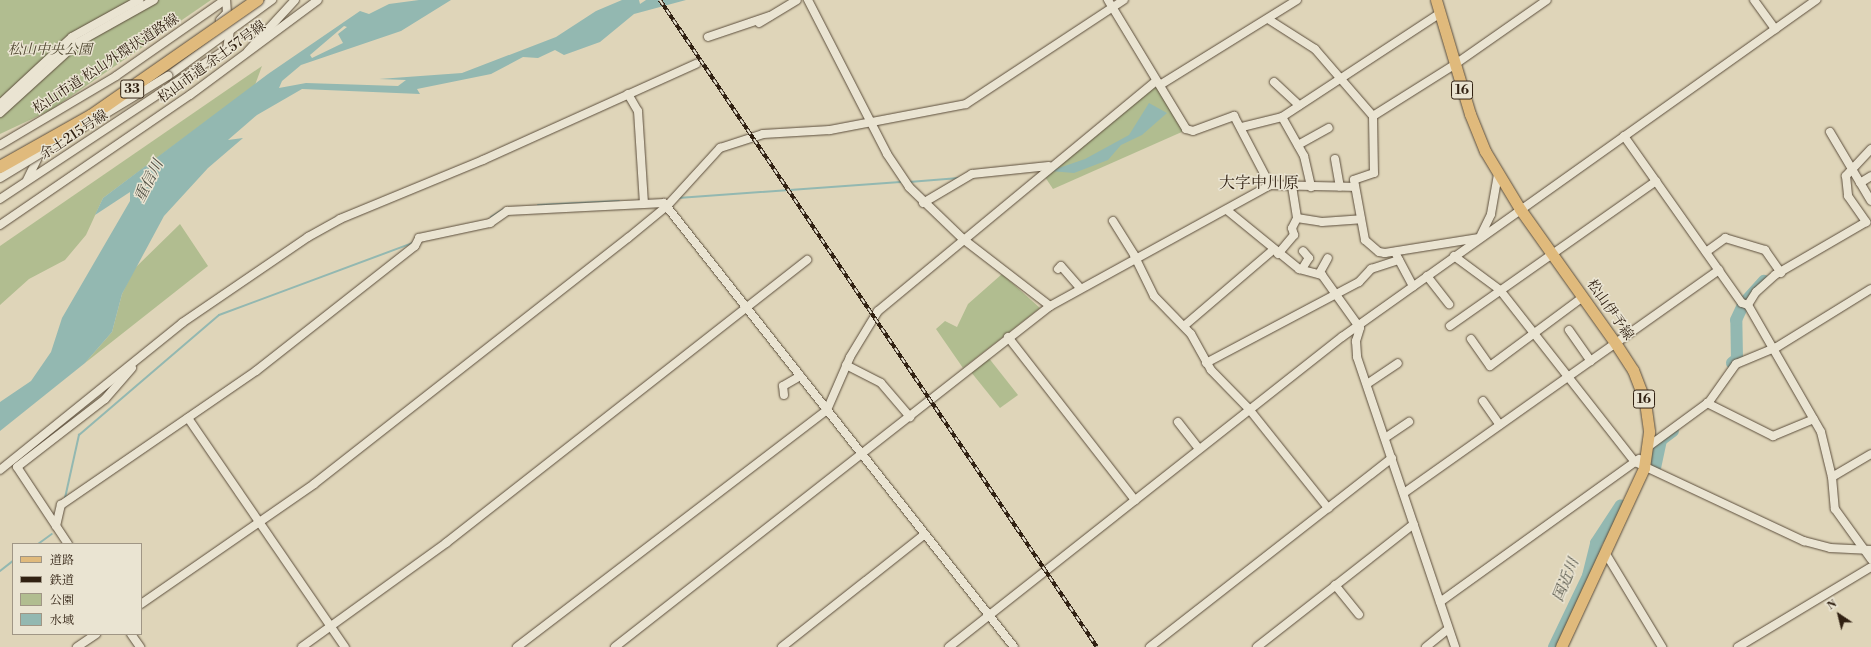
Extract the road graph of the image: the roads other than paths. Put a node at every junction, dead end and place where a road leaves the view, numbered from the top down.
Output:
1 (139, 0) edge
2 (154, 0) edge
3 (225, 0) edge
4 (257, 0) edge
5 (272, 0) edge
6 (295, 0) edge
7 (318, 0) edge
8 (796, 0) edge
9 (808, 0) edge
10 (1124, 0) edge
11 (1297, 0) edge
12 (1436, 0) edge
13 (1547, 0) edge
14 (1754, 0) edge
15 (1816, 0) edge
16 (1110, 4) edge
17 (1439, 14) junction
18 (770, 16) junction
19 (1268, 19) junction
20 (759, 23) dead end
21 (1775, 29) junction
22 (230, 32) junction
23 (708, 37) dead end
24 (244, 56) junction
25 (696, 64) dead end
26 (1454, 65) junction
27 (1338, 79) junction
28 (1274, 82) dead end
29 (1158, 83) junction
30 (628, 94) junction
31 (0, 104) edge
32 (1299, 106) junction
33 (0, 113) edge
34 (1373, 116) junction
35 (1282, 117) junction
36 (871, 123) junction
37 (1242, 126) junction
38 (1329, 128) dead end
39 (1830, 132) dead end
40 (1624, 136) junction
41 (0, 145) edge
42 (1298, 145) junction
43 (1871, 150) edge
44 (1335, 159) dead end
45 (1049, 166) junction
46 (0, 167) edge
47 (1851, 168) junction
48 (1498, 175) junction
49 (1871, 176) edge
50 (0, 178) edge
51 (27, 181) junction
52 (1656, 181) junction
53 (1860, 183) junction
54 (1270, 184) junction
55 (1292, 186) junction
56 (1311, 187) junction
57 (1340, 187) junction
58 (1355, 187) junction
59 (0, 199) edge
60 (1871, 201) edge
61 (644, 203) junction
62 (923, 203) junction
63 (667, 206) junction
64 (1520, 209) junction
65 (1228, 211) junction
66 (1297, 218) junction
67 (1361, 219) junction
68 (1113, 221) dead end
69 (0, 225) edge
70 (1480, 238) junction
71 (963, 239) junction
72 (1303, 251) dead end
73 (1276, 252) junction
74 (1395, 252) junction
75 (1706, 252) junction
76 (1552, 254) junction
77 (1454, 256) junction
78 (1328, 258) dead end
79 (1136, 259) junction
80 (807, 260) dead end
81 (1400, 260) junction
82 (1058, 269) dead end
83 (1302, 269) junction
84 (1719, 270) junction
85 (1781, 273) junction
86 (1319, 274) junction
87 (1427, 276) junction
88 (1413, 286) junction
89 (1080, 288) junction
90 (1871, 289) edge
91 (1500, 290) junction
92 (1334, 292) junction
93 (1583, 297) junction
94 (1448, 304) dead end
95 (1748, 305) junction
96 (745, 306) junction
97 (1050, 306) junction
98 (1184, 326) junction
99 (1450, 326) dead end
100 (1360, 328) junction
101 (1569, 330) dead end
102 (1536, 332) junction
103 (1008, 337) junction
104 (1471, 338) dead end
105 (1616, 344) junction
106 (1771, 348) junction
107 (136, 360) junction
108 (1591, 361) junction
109 (1206, 363) junction
110 (1398, 363) dead end
111 (846, 365) junction
112 (800, 376) junction
113 (1568, 377) junction
114 (1367, 384) junction
115 (784, 395) dead end
116 (1483, 401) dead end
117 (1708, 405) junction
118 (1249, 409) junction
119 (827, 410) junction
120 (910, 417) junction
121 (188, 418) junction
122 (1814, 419) junction
123 (1178, 422) dead end
124 (1409, 422) dead end
125 (1500, 425) junction
126 (1385, 438) junction
127 (1199, 449) junction
128 (1648, 450) junction
129 (861, 453) junction
130 (1871, 454) edge
131 (1392, 458) junction
132 (1640, 465) junction
133 (0, 470) edge
134 (1832, 477) junction
135 (1404, 493) junction
136 (1135, 500) junction
137 (1328, 508) junction
138 (259, 522) junction
139 (1414, 524) junction
140 (56, 526) junction
141 (925, 534) junction
142 (67, 543) edge
143 (1868, 551) edge
144 (1606, 554) junction
145 (1871, 559) edge
146 (1871, 567) edge
147 (1335, 585) junction
148 (1440, 602) junction
149 (142, 603) edge
150 (1359, 615) dead end
151 (990, 616) junction
152 (332, 627) junction
153 (1448, 629) junction
154 (95, 635) edge
155 (132, 635) edge
156 (77, 647) edge
157 (140, 647) edge
158 (302, 647) edge
159 (345, 647) edge
160 (517, 647) edge
161 (615, 647) edge
162 (782, 647) edge
163 (949, 647) edge
164 (1014, 647) edge
165 (1150, 647) edge
166 (1257, 647) edge
167 (1426, 647) edge
168 (1454, 647) edge
169 (1561, 647) edge
170 (1662, 647) edge
171 (1738, 647) edge

1 - 31 street
2 - 33 street
3 - 41 street, 松山市道 松山外環状道路線
3 - 51 street
4 - 46 highway, 33, bridge
5 - 22 street
6 - 24 street
7 - 24 street, 松山市道 余土57号線
8 - 18 street
9 - 36 street
10 - 16 street
11 - 19 street
12 - 17 main road, 松山伊予線 / 16
13 - 26 street
14 - 21 street
15 - 21 street
16 - 29 street
16 - 36 street
17 - 26 main road, 松山伊予線 / 16
17 - 27 street
18 - 20 street
18 - 23 street
19 - 27 street
19 - 29 street
21 - 40 street
22 - 50 street, bridge
22 - 51 street, 余土215号線
24 - 69 street, 松山市道 余土57号線
25 - 30 street
26 - 34 street
26 - 48 main road, 松山伊予線 / 16
27 - 32 street
27 - 34 street
28 - 32 street
29 - 37 street
29 - 45 street
30 - 61 street
30 - 107 street
32 - 35 street
34 - 58 street
35 - 37 street
35 - 42 street
36 - 62 street
36 - 63 street
37 - 54 street
38 - 42 street
39 - 47 street
40 - 52 street
40 - 64 street
42 - 56 street
43 - 47 street
44 - 57 street
45 - 62 street
45 - 71 street
47 - 53 street
47 - 85 street
48 - 64 main road, 松山伊予線 / 16
48 - 70 street
49 - 53 street
51 - 59 street, 余土215号線
52 - 75 street
52 - 76 street
53 - 60 street
54 - 55 street
54 - 65 street
55 - 56 street
55 - 66 street
56 - 57 street
57 - 58 street
58 - 67 street
61 - 63 street
61 - 121 street
62 - 71 street
63 - 96 street
63 - 138 street
64 - 70 street
64 - 76 main road, 松山伊予線 / 16
65 - 73 street
65 - 79 street
66 - 67 street
66 - 73 street
67 - 74 street
68 - 79 street
70 - 74 street
70 - 77 street
71 - 97 street
71 - 111 street
72 - 83 street
73 - 83 street
73 - 98 street
74 - 81 street
75 - 84 street
75 - 85 street
76 - 91 street
76 - 93 main road, 松山伊予線 / 16
77 - 87 street
77 - 91 street
78 - 86 street
79 - 89 street
79 - 98 street
80 - 96 street
81 - 88 street
81 - 92 street
82 - 89 street
83 - 86 street
84 - 95 street
84 - 105 street
85 - 95 street
86 - 92 street
87 - 88 street
87 - 94 street
88 - 100 street
89 - 97 street
90 - 106 street
91 - 99 street
91 - 102 street
92 - 100 street
92 - 109 street
93 - 102 street
93 - 105 main road, 松山伊予線 / 16
95 - 106 street
96 - 112 street
96 - 152 street
97 - 103 street
98 - 109 street
100 - 114 street
100 - 118 street
101 - 108 street
102 - 104 street
102 - 113 street
103 - 120 street
103 - 136 street
105 - 108 street
105 - 128 main road, 松山伊予線 / 16
106 - 117 street
106 - 122 street
107 - 133 street
107 - 140 street
108 - 113 street
109 - 118 street
110 - 114 street
111 - 119 street
111 - 120 street
112 - 115 street
112 - 119 street
113 - 125 street
113 - 132 street
114 - 126 street
116 - 125 street
117 - 122 street
117 - 128 street
118 - 127 street
118 - 137 street
119 - 129 street
119 - 160 street
120 - 129 street
121 - 138 street
121 - 140 street
122 - 134 street
123 - 127 street
124 - 126 street
125 - 135 street
126 - 131 street
127 - 136 street
128 - 132 main road, 松山伊予線 / 16
129 - 141 street
129 - 161 street
130 - 134 street
131 - 135 street
131 - 137 street
132 - 143 street
132 - 144 main road, 松山伊予線 / 16
132 - 148 street
134 - 143 street
135 - 139 street
136 - 151 street
137 - 165 street
138 - 149 street
138 - 152 street
139 - 147 street
139 - 148 street
140 - 142 street
141 - 151 street
141 - 162 street
143 - 145 street
144 - 169 main road, 松山伊予線 / 16
144 - 170 street
146 - 171 street
147 - 150 street
147 - 166 street
148 - 153 street
151 - 163 street
151 - 164 street
152 - 158 street
152 - 159 street
153 - 167 street
153 - 168 street
154 - 156 street
155 - 157 street

